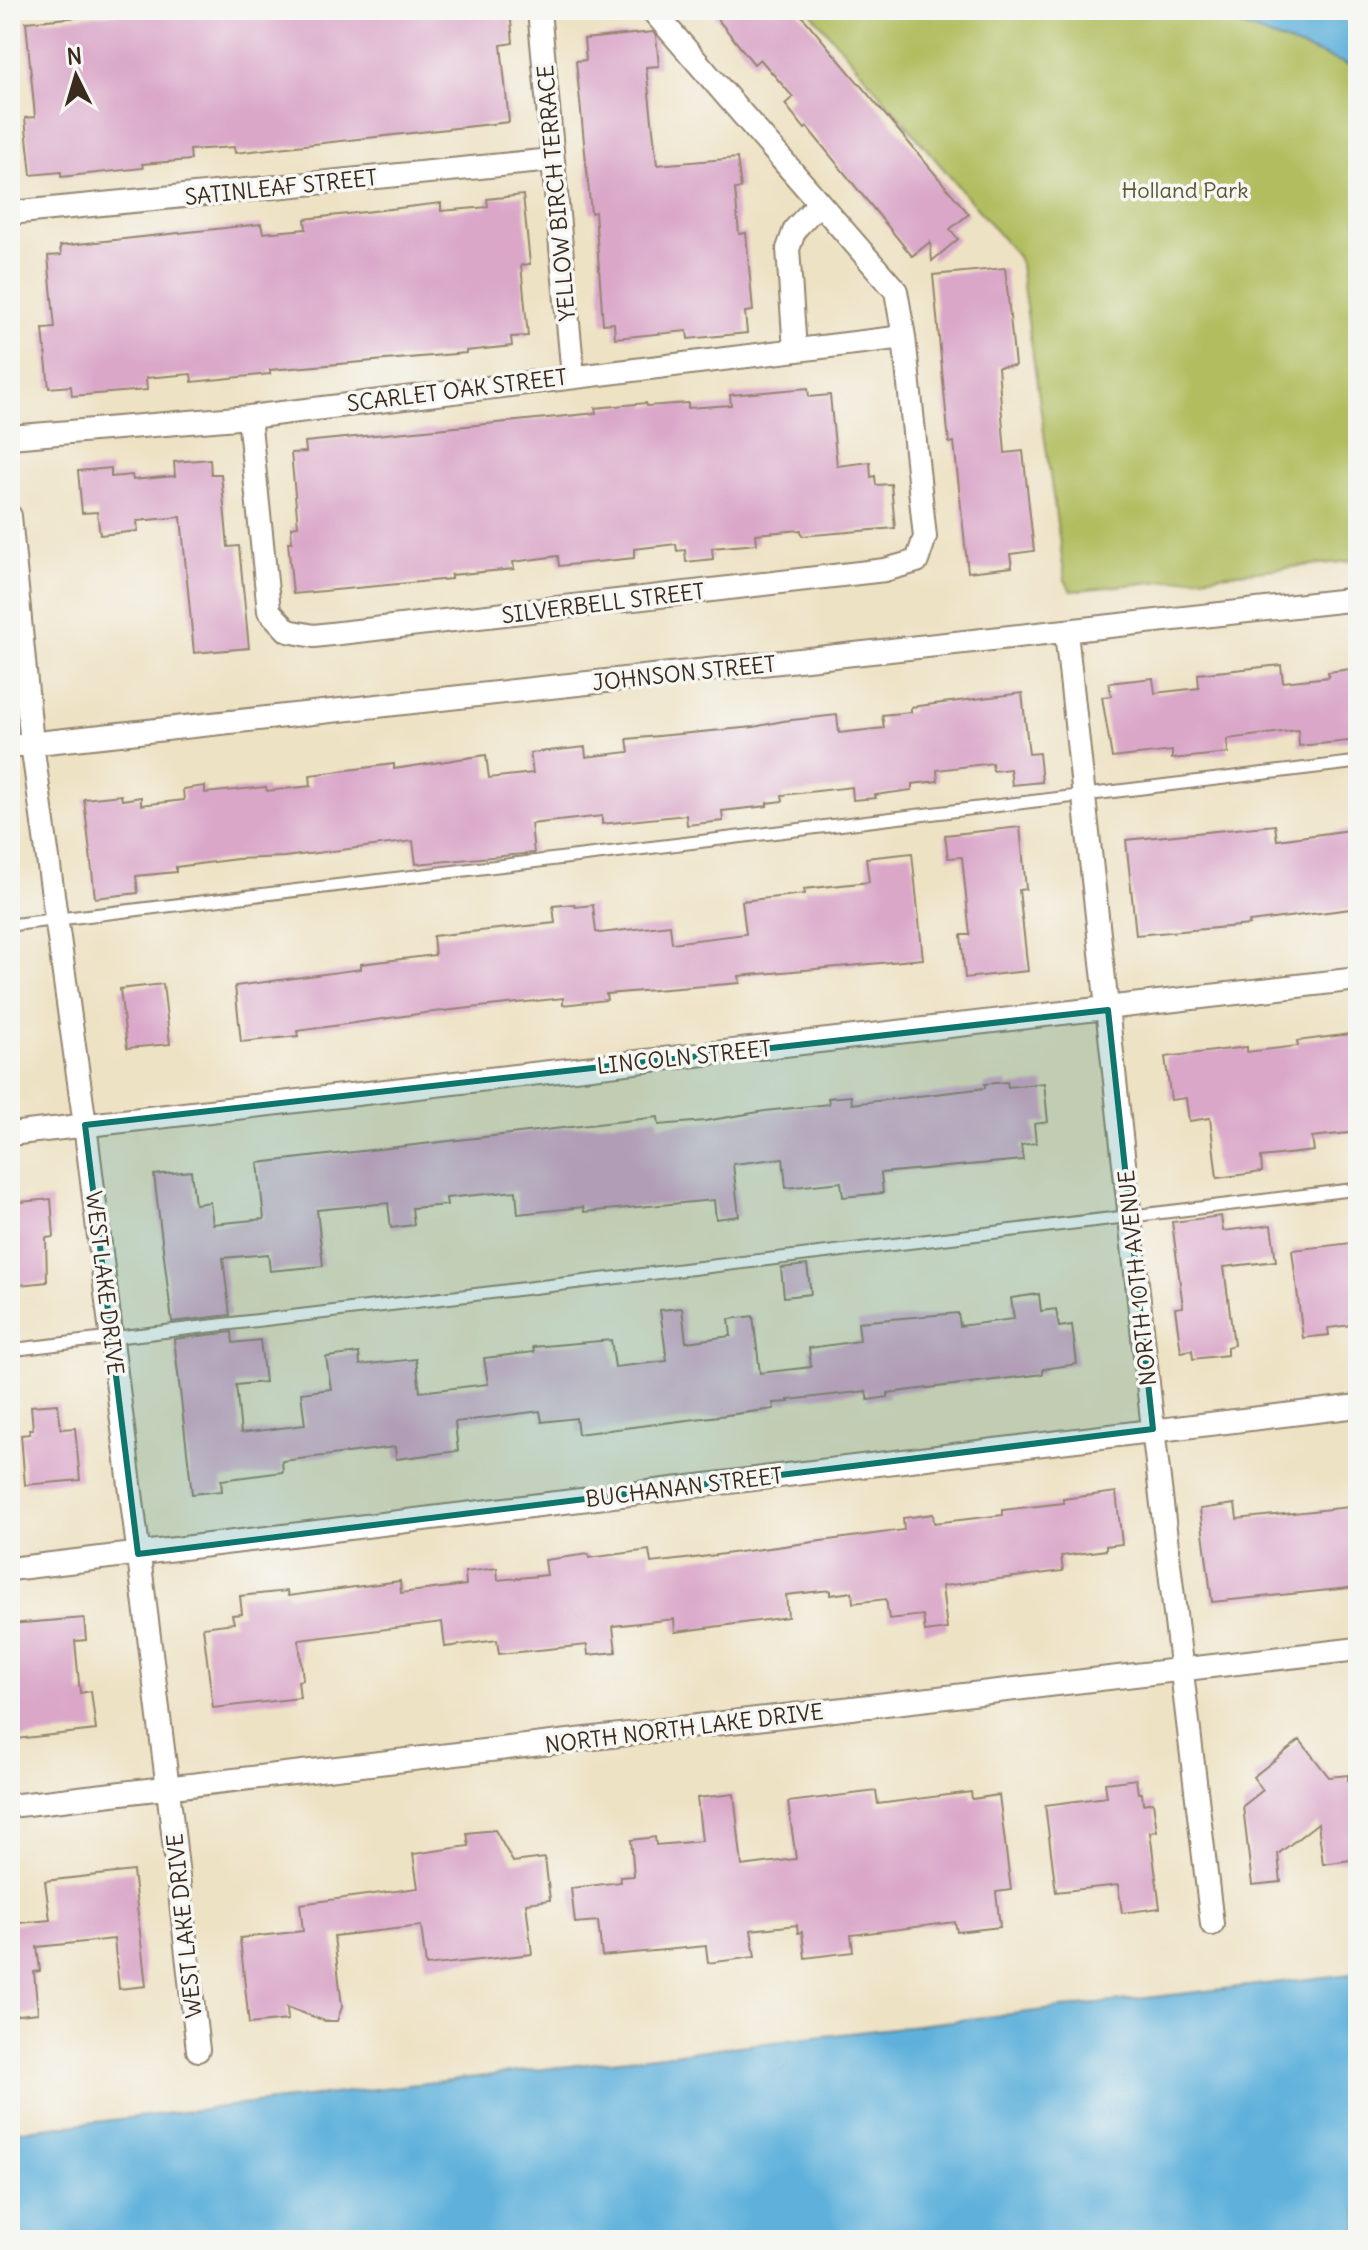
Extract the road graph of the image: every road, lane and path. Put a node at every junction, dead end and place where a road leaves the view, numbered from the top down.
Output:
1 (539, 10) edge
2 (652, 10) edge
3 (552, 160) junction
4 (819, 203) junction
5 (10, 213) edge
6 (904, 337) junction
7 (795, 350) junction
8 (573, 376) junction
9 (249, 417) junction
10 (10, 437) edge
11 (10, 516) edge
12 (1358, 599) edge
13 (1066, 632) junction
14 (21, 745) edge
15 (1358, 762) edge
16 (1084, 794) junction
17 (57, 919) junction
18 (10, 925) edge
19 (1358, 979) edge
20 (1108, 1010) junction
21 (85, 1125) junction
22 (10, 1134) edge
23 (1358, 1189) edge
24 (1130, 1217) junction
25 (112, 1338) junction
26 (10, 1350) edge
27 (1358, 1406) edge
28 (1153, 1429) junction
29 (138, 1554) junction
30 (10, 1569) edge
31 (1358, 1649) edge
32 (1183, 1669) junction
33 (168, 1789) junction
34 (10, 1806) edge
35 (1212, 1924) dead end
36 (198, 2050) dead end

1 - 3 street, YELLOW BIRCH TERRACE
2 - 4 street
3 - 5 street, SATINLEAF STREET
3 - 8 street, YELLOW BIRCH TERRACE
4 - 6 street
4 - 7 street
6 - 7 street, SCARLET OAK STREET
6 - 9 street, SILVERBELL STREET
7 - 8 street, SCARLET OAK STREET
8 - 9 street, SCARLET OAK STREET
9 - 10 street, SCARLET OAK STREET
11 - 14 street, WEST LAKE DRIVE
12 - 13 street, JOHNSON STREET
13 - 14 street, JOHNSON STREET
13 - 16 street, NORTH 10TH AVENUE
14 - 17 street, WEST LAKE DRIVE
15 - 16 lane
16 - 17 lane
16 - 20 street, NORTH 10TH AVENUE
17 - 18 lane
17 - 21 street, WEST LAKE DRIVE
19 - 20 street, LINCOLN STREET
20 - 21 street, LINCOLN STREET
20 - 24 street, NORTH 10TH AVENUE
21 - 22 street, LINCOLN STREET
21 - 25 street, WEST LAKE DRIVE
23 - 24 lane
24 - 25 lane
24 - 28 street, NORTH 10TH AVENUE
25 - 26 lane
25 - 29 street, WEST LAKE DRIVE
27 - 28 street, BUCHANAN STREET
28 - 29 street, BUCHANAN STREET
28 - 32 street, NORTH 10TH AVENUE
29 - 30 street, BUCHANAN STREET
29 - 33 street, WEST LAKE DRIVE
31 - 32 street, NORTH NORTH LAKE DRIVE
32 - 33 street, NORTH NORTH LAKE DRIVE
32 - 35 street, NORTH 10TH AVENUE
33 - 34 street, NORTH NORTH LAKE DRIVE
33 - 36 street, WEST LAKE DRIVE

